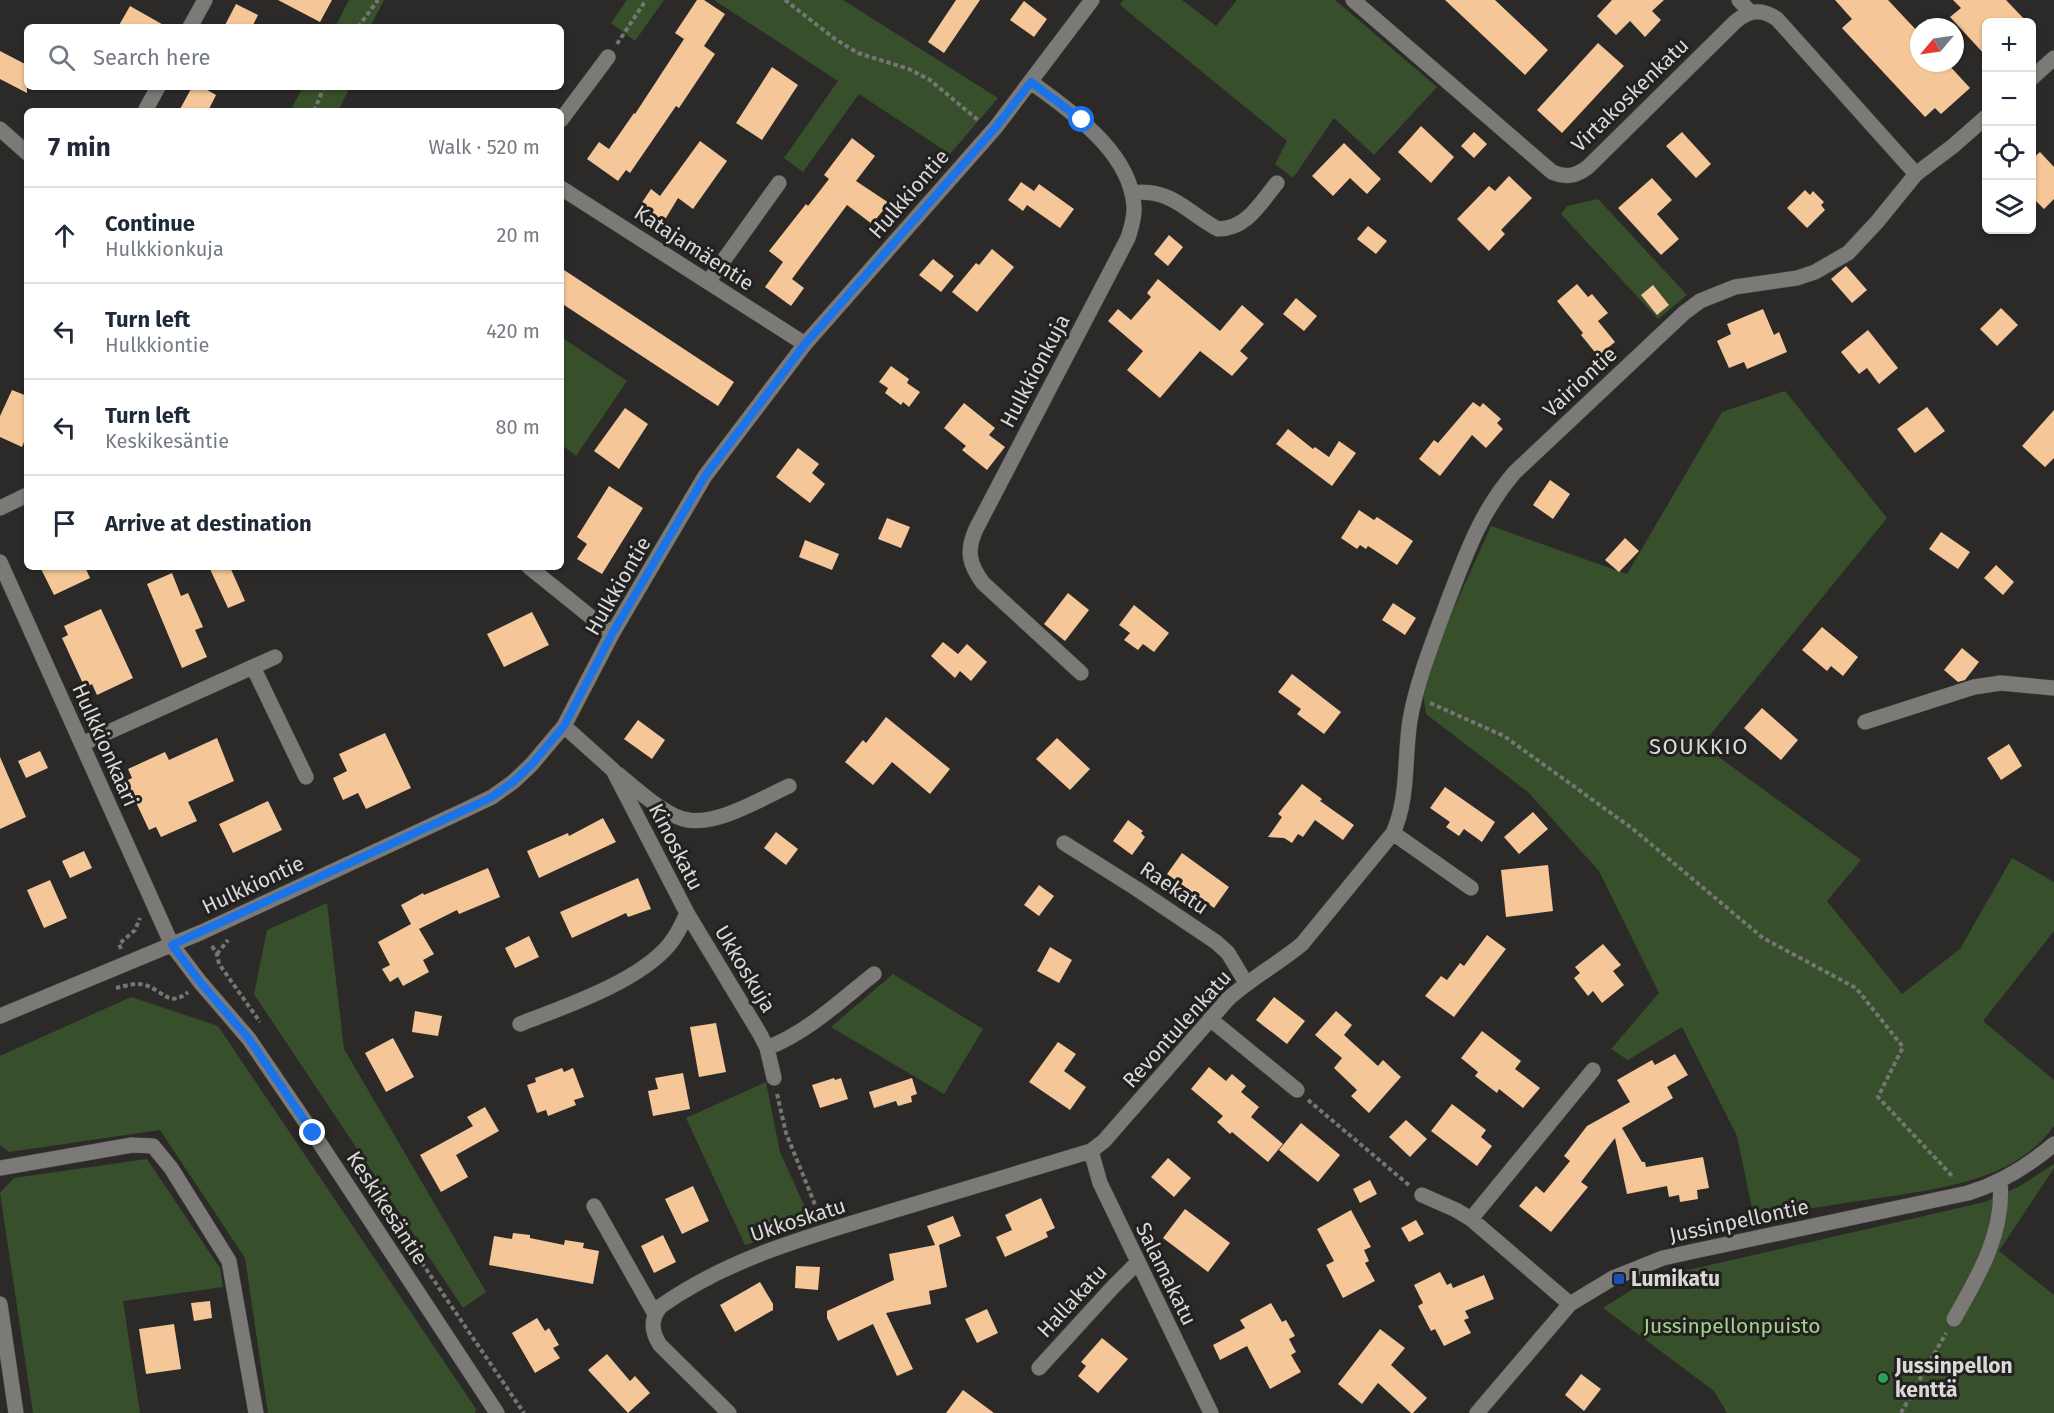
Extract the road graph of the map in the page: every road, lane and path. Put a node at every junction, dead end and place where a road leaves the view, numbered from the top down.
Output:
1 (205, 0) edge
2 (378, 0) edge
3 (646, 0) edge
4 (785, 0) edge
5 (1092, 0) edge
6 (1353, 0) edge
7 (1738, 0) edge
8 (1771, 0) edge
9 (1750, 12) junction
10 (1777, 19) junction
11 (192, 24) edge
12 (360, 24) edge
13 (608, 57) joint
14 (2054, 58) edge
15 (2036, 74) edge
16 (1031, 82) junction
17 (156, 90) edge
18 (323, 90) edge
19 (147, 108) edge
20 (315, 108) edge
21 (564, 116) edge
22 (1982, 121) edge
23 (0, 129) edge
24 (991, 132) junction
25 (24, 150) edge
26 (1916, 174) junction
27 (779, 183) dead end
28 (1277, 183) dead end
29 (564, 190) edge
30 (1131, 193) junction
31 (708, 282) junction
32 (805, 344) junction
33 (24, 496) edge
34 (0, 508) edge
35 (0, 562) edge
36 (533, 570) edge
37 (612, 634) junction
38 (275, 657) dead end
39 (253, 667) junction
40 (1082, 673) dead end
41 (2054, 688) edge
42 (1415, 697) junction
43 (1865, 722) dead end
44 (564, 726) junction
45 (82, 744) junction
46 (613, 770) junction
47 (306, 777) dead end
48 (789, 786) dead end
49 (1393, 833) junction
50 (1064, 843) dead end
51 (1472, 888) dead end
52 (141, 912) dead end
53 (687, 913) junction
54 (172, 945) junction
55 (128, 963) junction
56 (219, 964) dead end
57 (211, 972) dead end
58 (874, 974) dead end
59 (1246, 983) junction
60 (138, 984) junction
61 (105, 991) dead end
62 (180, 998) dead end
63 (0, 1016) edge
64 (1210, 1019) junction
65 (519, 1024) dead end
66 (767, 1048) junction
67 (1593, 1070) dead end
68 (774, 1078) joint
69 (1297, 1090) joint
70 (2054, 1144) edge
71 (1091, 1151) junction
72 (0, 1168) edge
73 (2000, 1182) junction
74 (1968, 1194) junction
75 (1422, 1195) joint
76 (594, 1206) dead end
77 (1471, 1219) junction
78 (826, 1232) junction
79 (1137, 1263) junction
80 (0, 1304) edge
81 (1570, 1304) junction
82 (655, 1314) junction
83 (1954, 1319) joint
84 (1039, 1368) dead end
85 (16, 1413) edge
86 (256, 1413) edge
87 (497, 1413) edge
88 (729, 1413) edge
89 (1211, 1413) edge
90 (1477, 1413) edge
91 (1901, 1413) edge

1 - 11 street
2 - 12 path
3 - 13 path
4 - 24 path
5 - 16 street, Hulkkiontie
6 - 9 street, Virtakoskenkatu
7 - 9 street
8 - 10 street
9 - 10 street
10 - 26 street
13 - 21 street
14 - 15 street
16 - 24 street, Hulkkiontie
16 - 30 street, Hulkkionkuja
17 - 19 street
18 - 20 path
22 - 26 street, Vairiontie
23 - 25 street
24 - 32 street, Hulkkiontie
26 - 42 street, Vairiontie
27 - 31 street
28 - 30 street
29 - 31 street, Katajamäentie
30 - 40 street, Hulkkionkuja
31 - 32 street, Katajamäentie
32 - 37 street, Hulkkiontie
33 - 34 street
35 - 45 street, Hulkkionkaari
36 - 37 street
37 - 44 street, Hulkkiontie
38 - 39 street
39 - 45 street
39 - 47 street
41 - 43 street
42 - 49 street, Vairiontie
42 - 74 path
44 - 46 street, Kinoskatu
44 - 54 street, Hulkkiontie
45 - 54 street, Hulkkionkaari
46 - 48 street
46 - 53 street, Kinoskatu
49 - 51 street
49 - 59 street, Revontulenkatu
50 - 59 street, Raekatu
52 - 55 path
53 - 65 street, Kinoskatu
53 - 66 street, Ukkoskuja
54 - 55 street, Hulkkiontie
54 - 87 street, Keskikesäntie
55 - 60 path
55 - 63 street, Hulkkiontie
56 - 57 path
58 - 66 street
59 - 64 street, Revontulenkatu
60 - 61 path
60 - 62 path
64 - 69 street
64 - 71 street, Revontulenkatu
66 - 68 street, Ukkoskuja
67 - 77 street
68 - 78 path
69 - 75 path
70 - 73 street, Jussinpellontie
71 - 78 street, Ukkoskatu
71 - 79 street, Salamakatu
72 - 86 street
73 - 74 street, Jussinpellontie
73 - 83 street
74 - 81 street, Jussinpellontie
75 - 77 street
76 - 82 street
77 - 81 street
78 - 82 street, Ukkoskatu
79 - 84 street, Hallakatu
79 - 89 street, Salamakatu
80 - 85 street
81 - 90 street, Jussinpellontie
82 - 88 street
83 - 91 path

